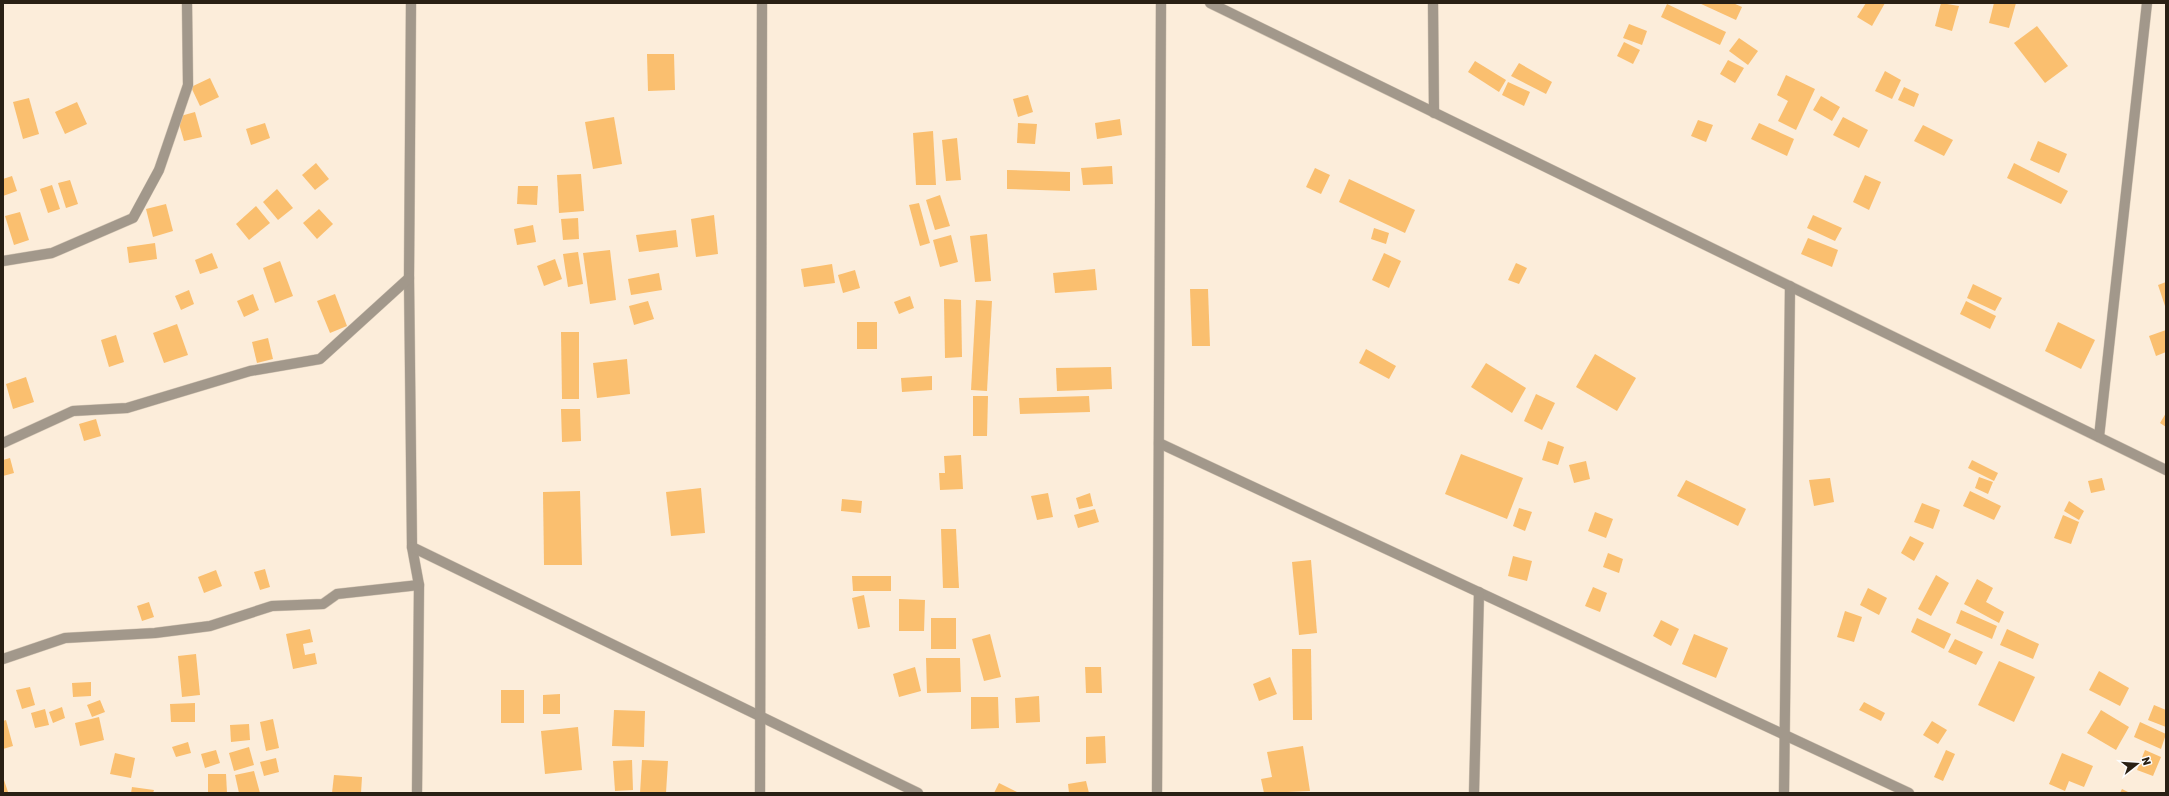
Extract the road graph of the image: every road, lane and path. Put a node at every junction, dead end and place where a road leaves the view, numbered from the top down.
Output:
1 (187, 3) edge
2 (411, 3) edge
3 (762, 3) edge
4 (1160, 3) edge
5 (1210, 3) edge
6 (1433, 3) edge
7 (2145, 4) edge
8 (1434, 112) junction
9 (3, 261) edge
10 (409, 278) junction
11 (1790, 286) junction
12 (2099, 437) junction
13 (3, 443) edge
14 (1159, 443) junction
15 (2166, 470) edge
16 (412, 547) junction
17 (419, 585) junction
18 (1479, 592) junction
19 (3, 659) edge
20 (760, 716) junction
21 (1785, 735) junction
22 (417, 793) edge
23 (760, 793) edge
24 (918, 793) edge
25 (1157, 793) edge
26 (1474, 793) edge
27 (1784, 793) edge
28 (1910, 793) edge

1 - 9 street
2 - 10 street
3 - 20 street
4 - 14 street
5 - 8 street
6 - 8 street
7 - 12 street
8 - 11 street
10 - 13 street
10 - 16 street
11 - 12 street
11 - 21 street
12 - 15 street
14 - 18 street
14 - 25 street
16 - 17 street
16 - 20 street
17 - 19 street
17 - 22 street
18 - 21 street
18 - 26 street
20 - 23 street
20 - 24 street
21 - 27 street
21 - 28 street

